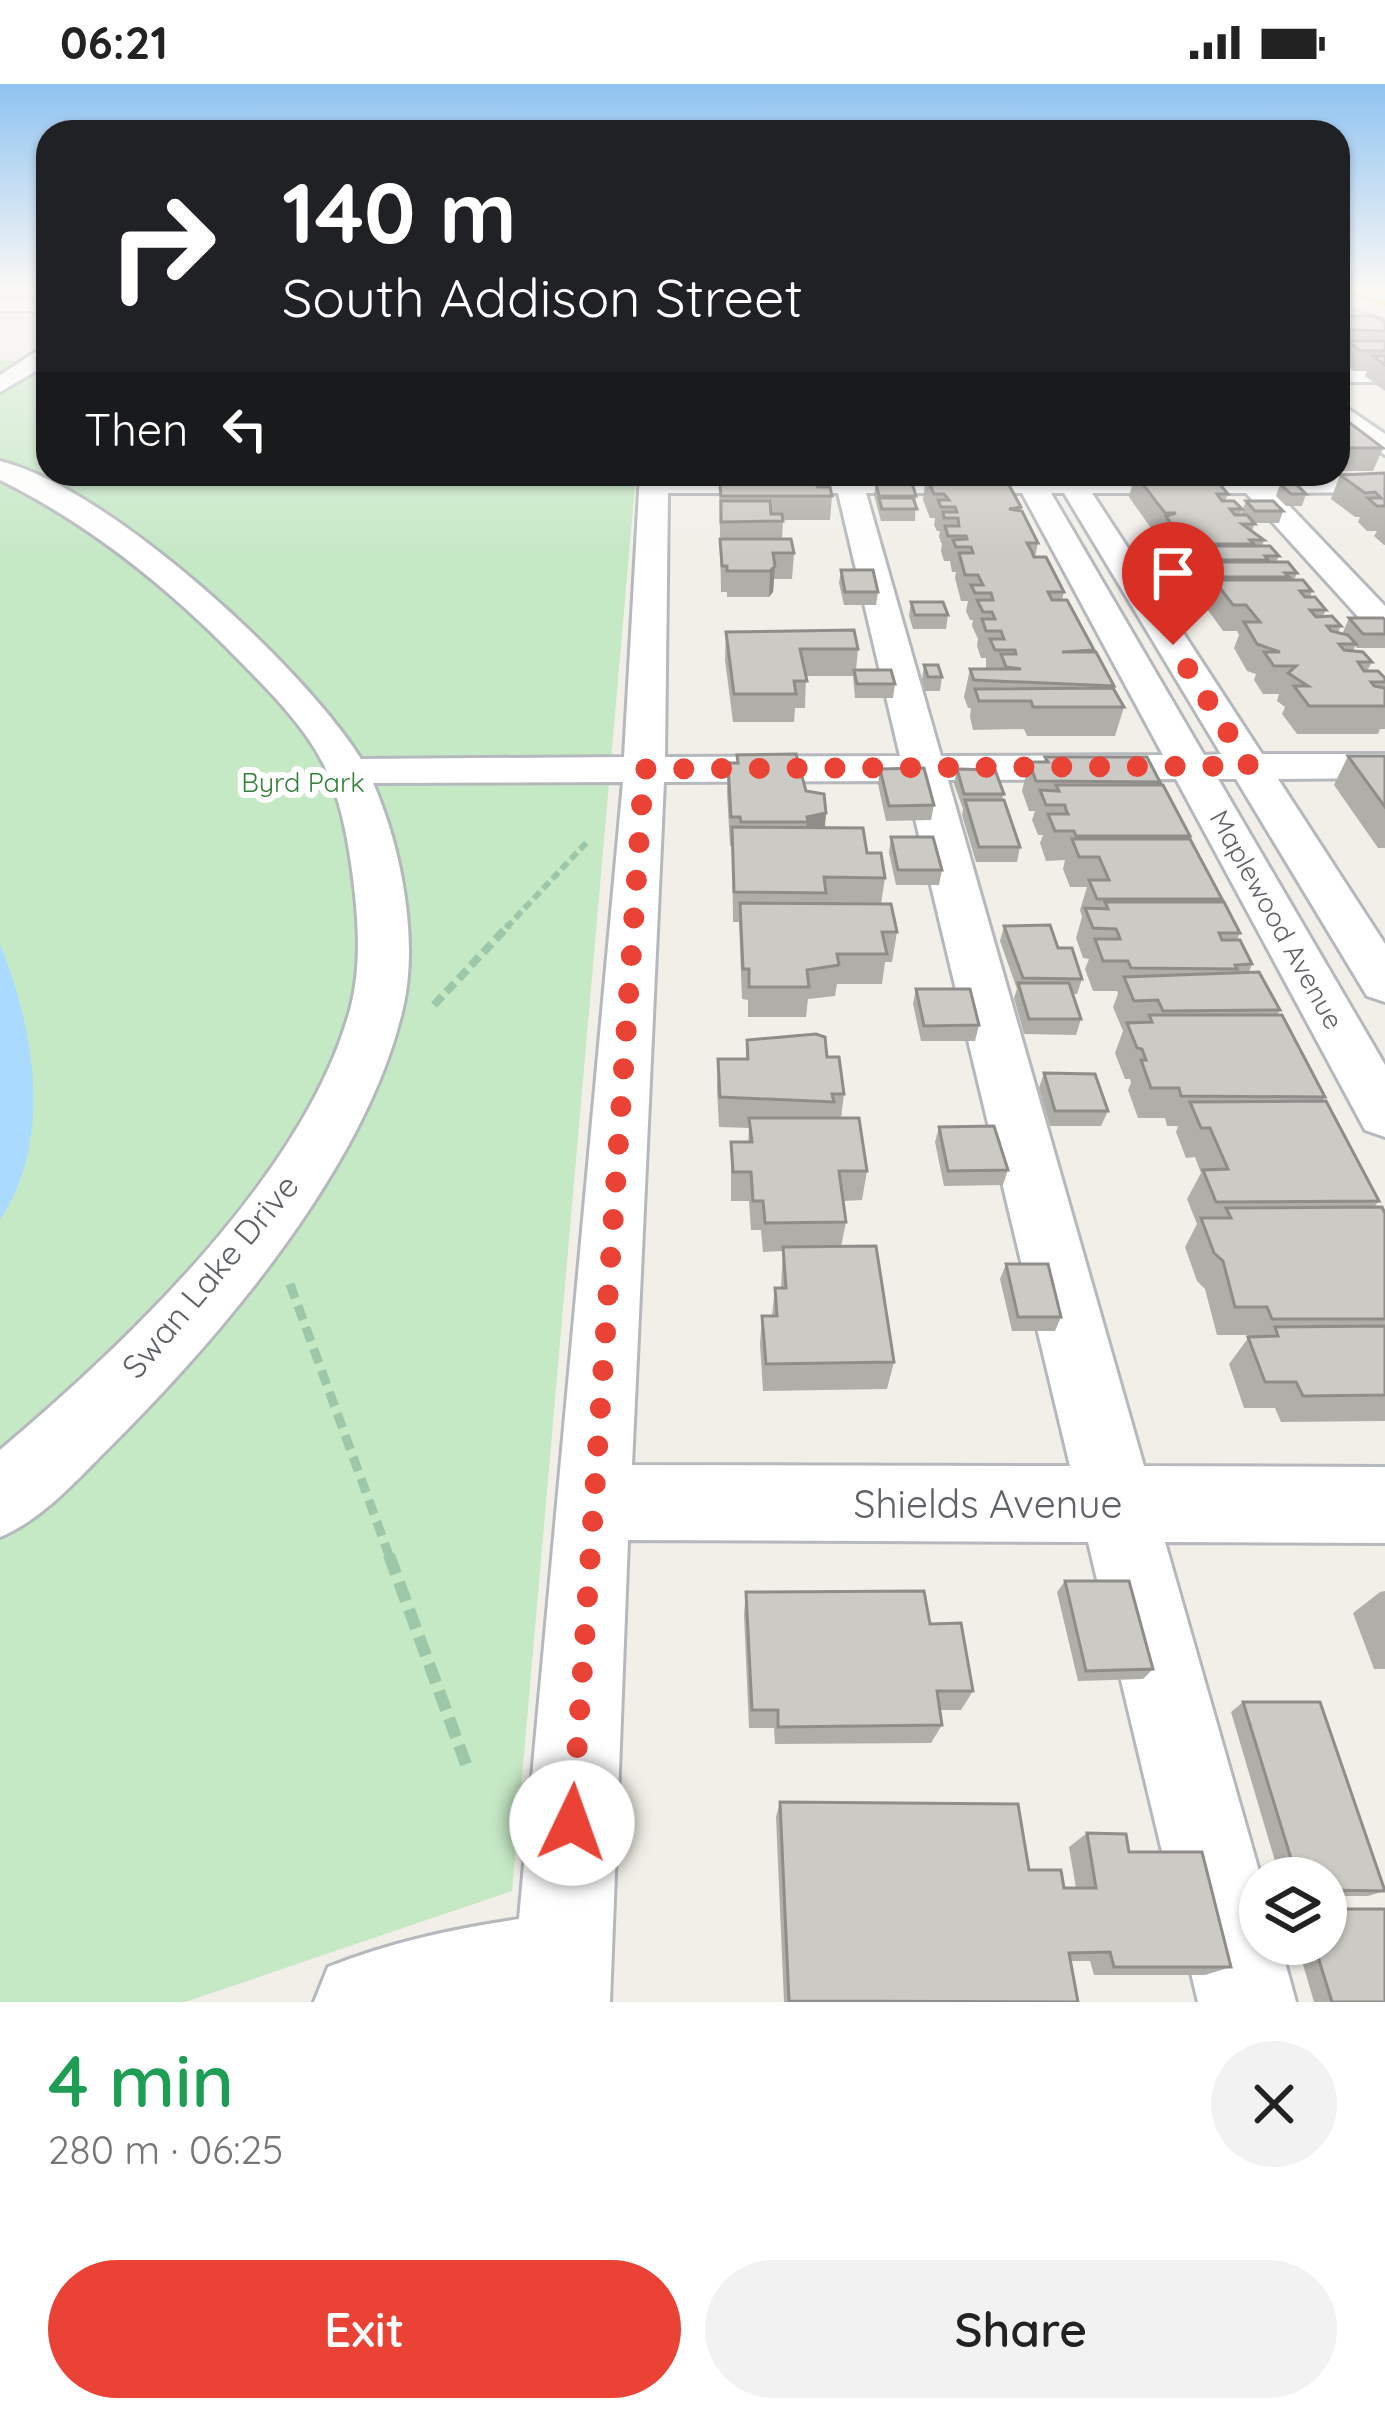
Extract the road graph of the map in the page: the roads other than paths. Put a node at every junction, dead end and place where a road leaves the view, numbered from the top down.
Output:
1 (1350, 389) edge
2 (1350, 419) edge
3 (1385, 419) edge
4 (1385, 447) edge
5 (0, 469) edge
6 (1350, 483) edge
7 (1385, 484) edge
8 (654, 486) edge
9 (850, 486) edge
10 (1052, 486) edge
11 (1054, 486) edge
12 (1255, 486) edge
13 (1385, 626) edge
14 (1190, 766) junction
15 (1249, 766) junction
16 (1385, 766) edge
17 (923, 768) junction
18 (644, 769) junction
19 (347, 771) junction
20 (1385, 984) edge
21 (1385, 1115) edge
22 (0, 1499) edge
23 (592, 1502) junction
24 (1116, 1504) junction
25 (1385, 1504) edge
26 (563, 1981) edge
27 (363, 2002) edge
28 (1246, 2002) edge

1 - 3 street
2 - 4 street
5 - 19 street, Swan Lake Drive
6 - 7 street
8 - 18 street
9 - 17 street
10 - 14 street, Maplewood Avenue
11 - 15 street, Maplewood Avenue
12 - 13 street
14 - 15 street
14 - 17 street
14 - 21 street, Maplewood Avenue
15 - 16 street
15 - 20 street, Maplewood Avenue
17 - 18 street
17 - 24 street
18 - 19 street
18 - 23 street
19 - 22 street, Swan Lake Drive
23 - 24 street, Shields Avenue
23 - 26 street
24 - 25 street, Shields Avenue
24 - 28 street
26 - 27 street

